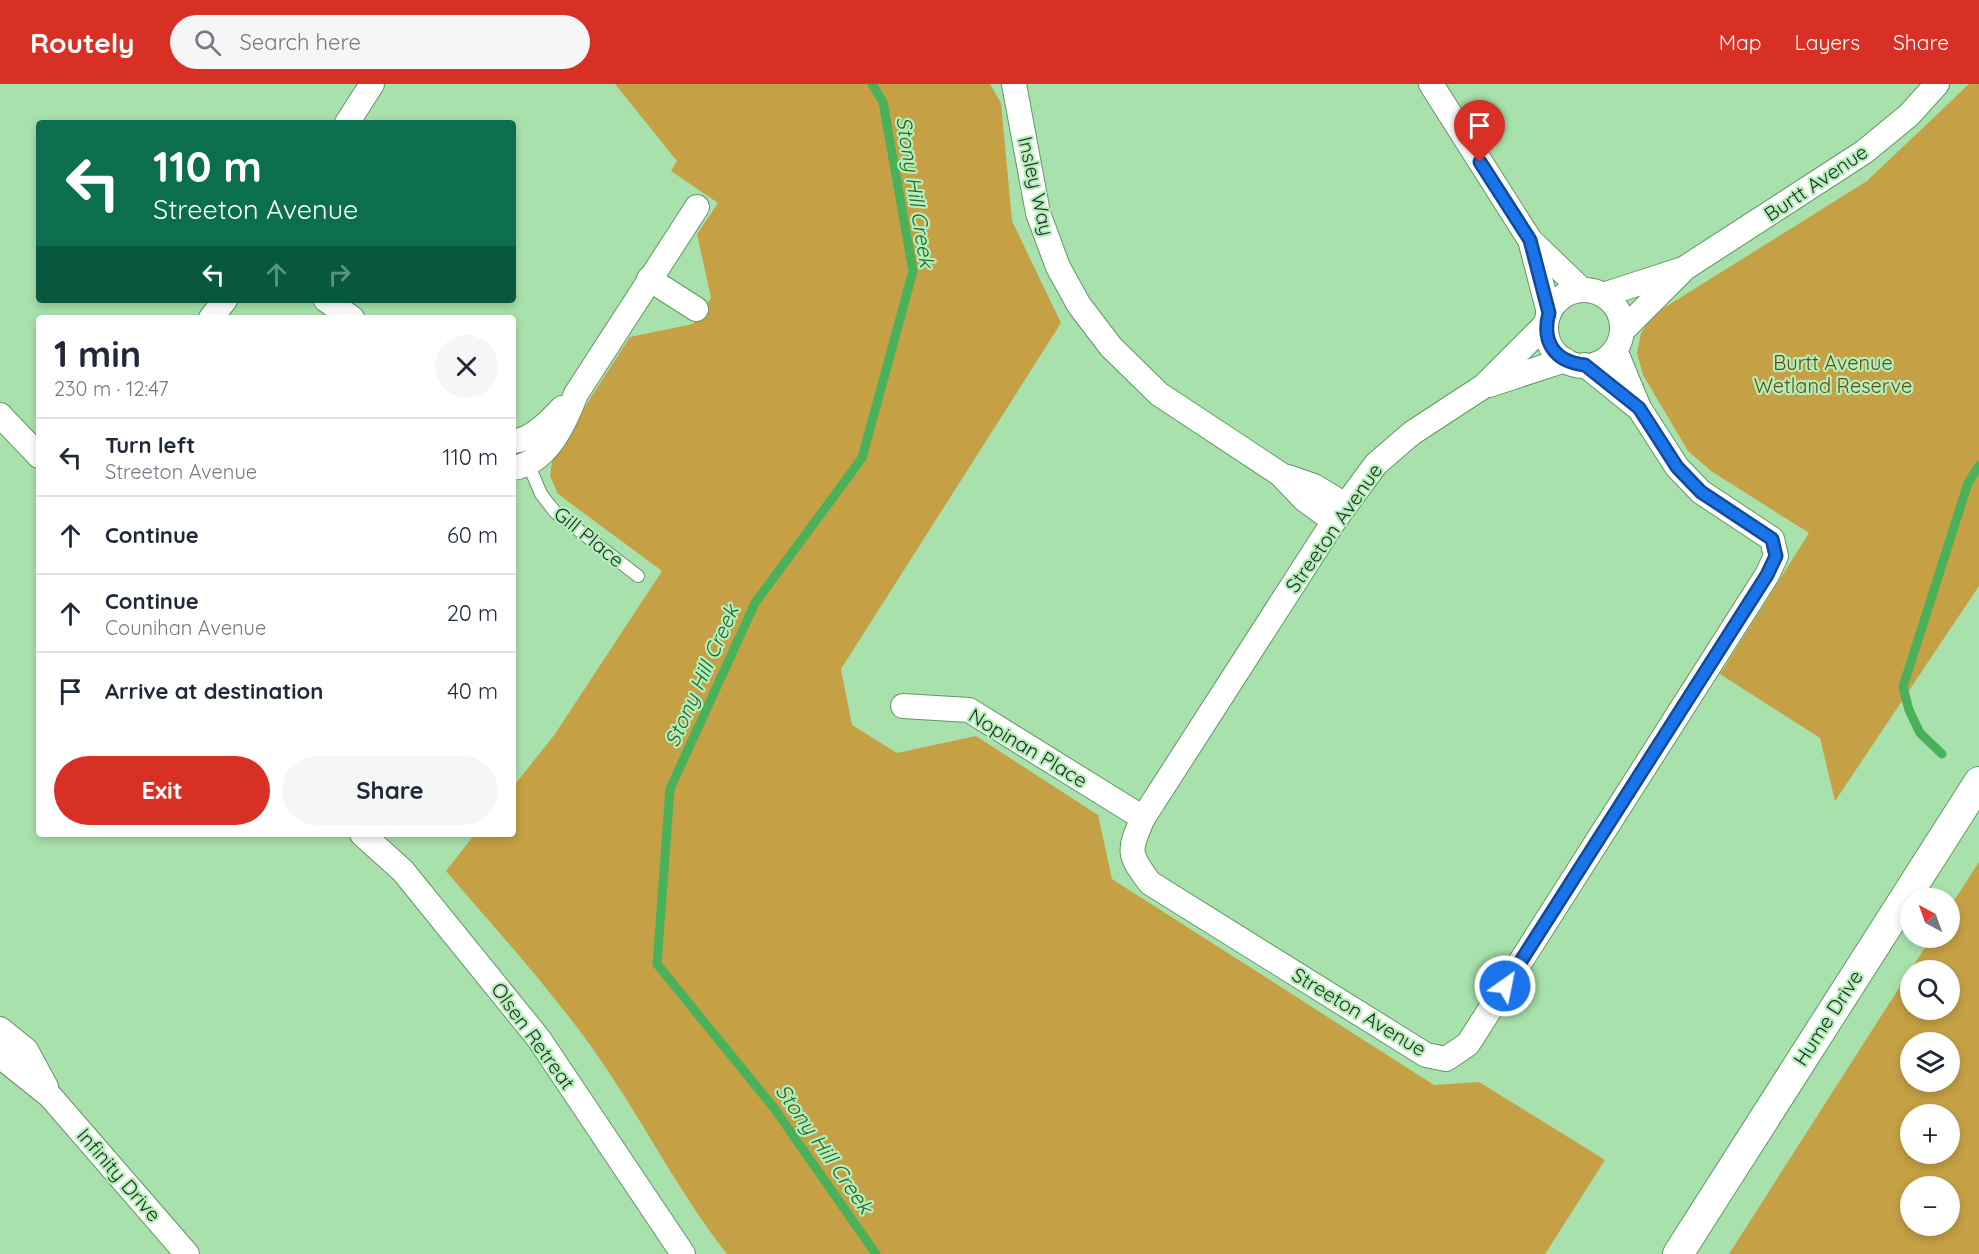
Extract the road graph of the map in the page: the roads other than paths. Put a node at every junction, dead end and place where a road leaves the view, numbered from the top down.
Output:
1 (372, 84) edge
2 (1014, 84) edge
3 (1431, 84) edge
4 (1936, 84) edge
5 (348, 120) edge
6 (697, 207) dead end
7 (1530, 240) junction
8 (1685, 268) junction
9 (650, 279) junction
10 (1593, 292) junction
11 (223, 303) edge
12 (330, 303) edge
13 (696, 309) dead end
14 (213, 315) edge
15 (348, 315) edge
16 (1547, 318) junction
17 (1618, 340) junction
18 (1575, 363) junction
19 (1484, 386) junction
20 (576, 394) junction
21 (1639, 408) junction
22 (0, 415) edge
23 (516, 441) edge
24 (36, 451) edge
25 (521, 466) edge
26 (1340, 513) junction
27 (638, 576) dead end
28 (903, 706) dead end
29 (1979, 782) edge
30 (1143, 818) junction
31 (365, 837) edge
32 (0, 1029) edge
33 (0, 1056) edge
34 (50, 1096) junction
35 (187, 1254) edge
36 (683, 1254) edge
37 (1678, 1254) edge

1 - 5 street
2 - 26 street, Insley Way
3 - 7 street
4 - 8 street, Burtt Avenue
6 - 9 street, Gill Place
7 - 10 street
7 - 16 street
8 - 10 street, Burtt Avenue
8 - 17 street, Burtt Avenue
9 - 13 street
9 - 20 street, Gill Place
10 - 16 street
10 - 17 street
11 - 14 street
12 - 15 street
16 - 18 street
16 - 19 street, Streeton Avenue
17 - 18 street
17 - 21 street, Streeton Avenue
18 - 19 street, Streeton Avenue
18 - 21 street, Streeton Avenue
19 - 26 street, Streeton Avenue
20 - 23 street, Gill Place
20 - 25 street, Gill Place
21 - 30 street, Streeton Avenue
22 - 24 street
23 - 25 lane, Gill Place
25 - 27 lane, Gill Place
26 - 30 street, Streeton Avenue
28 - 30 street, Nopinan Place
29 - 37 street, Hume Drive
31 - 36 street, Olsen Retreat
32 - 34 street, Infinity Drive
33 - 34 street, Infinity Drive
34 - 35 street, Infinity Drive

